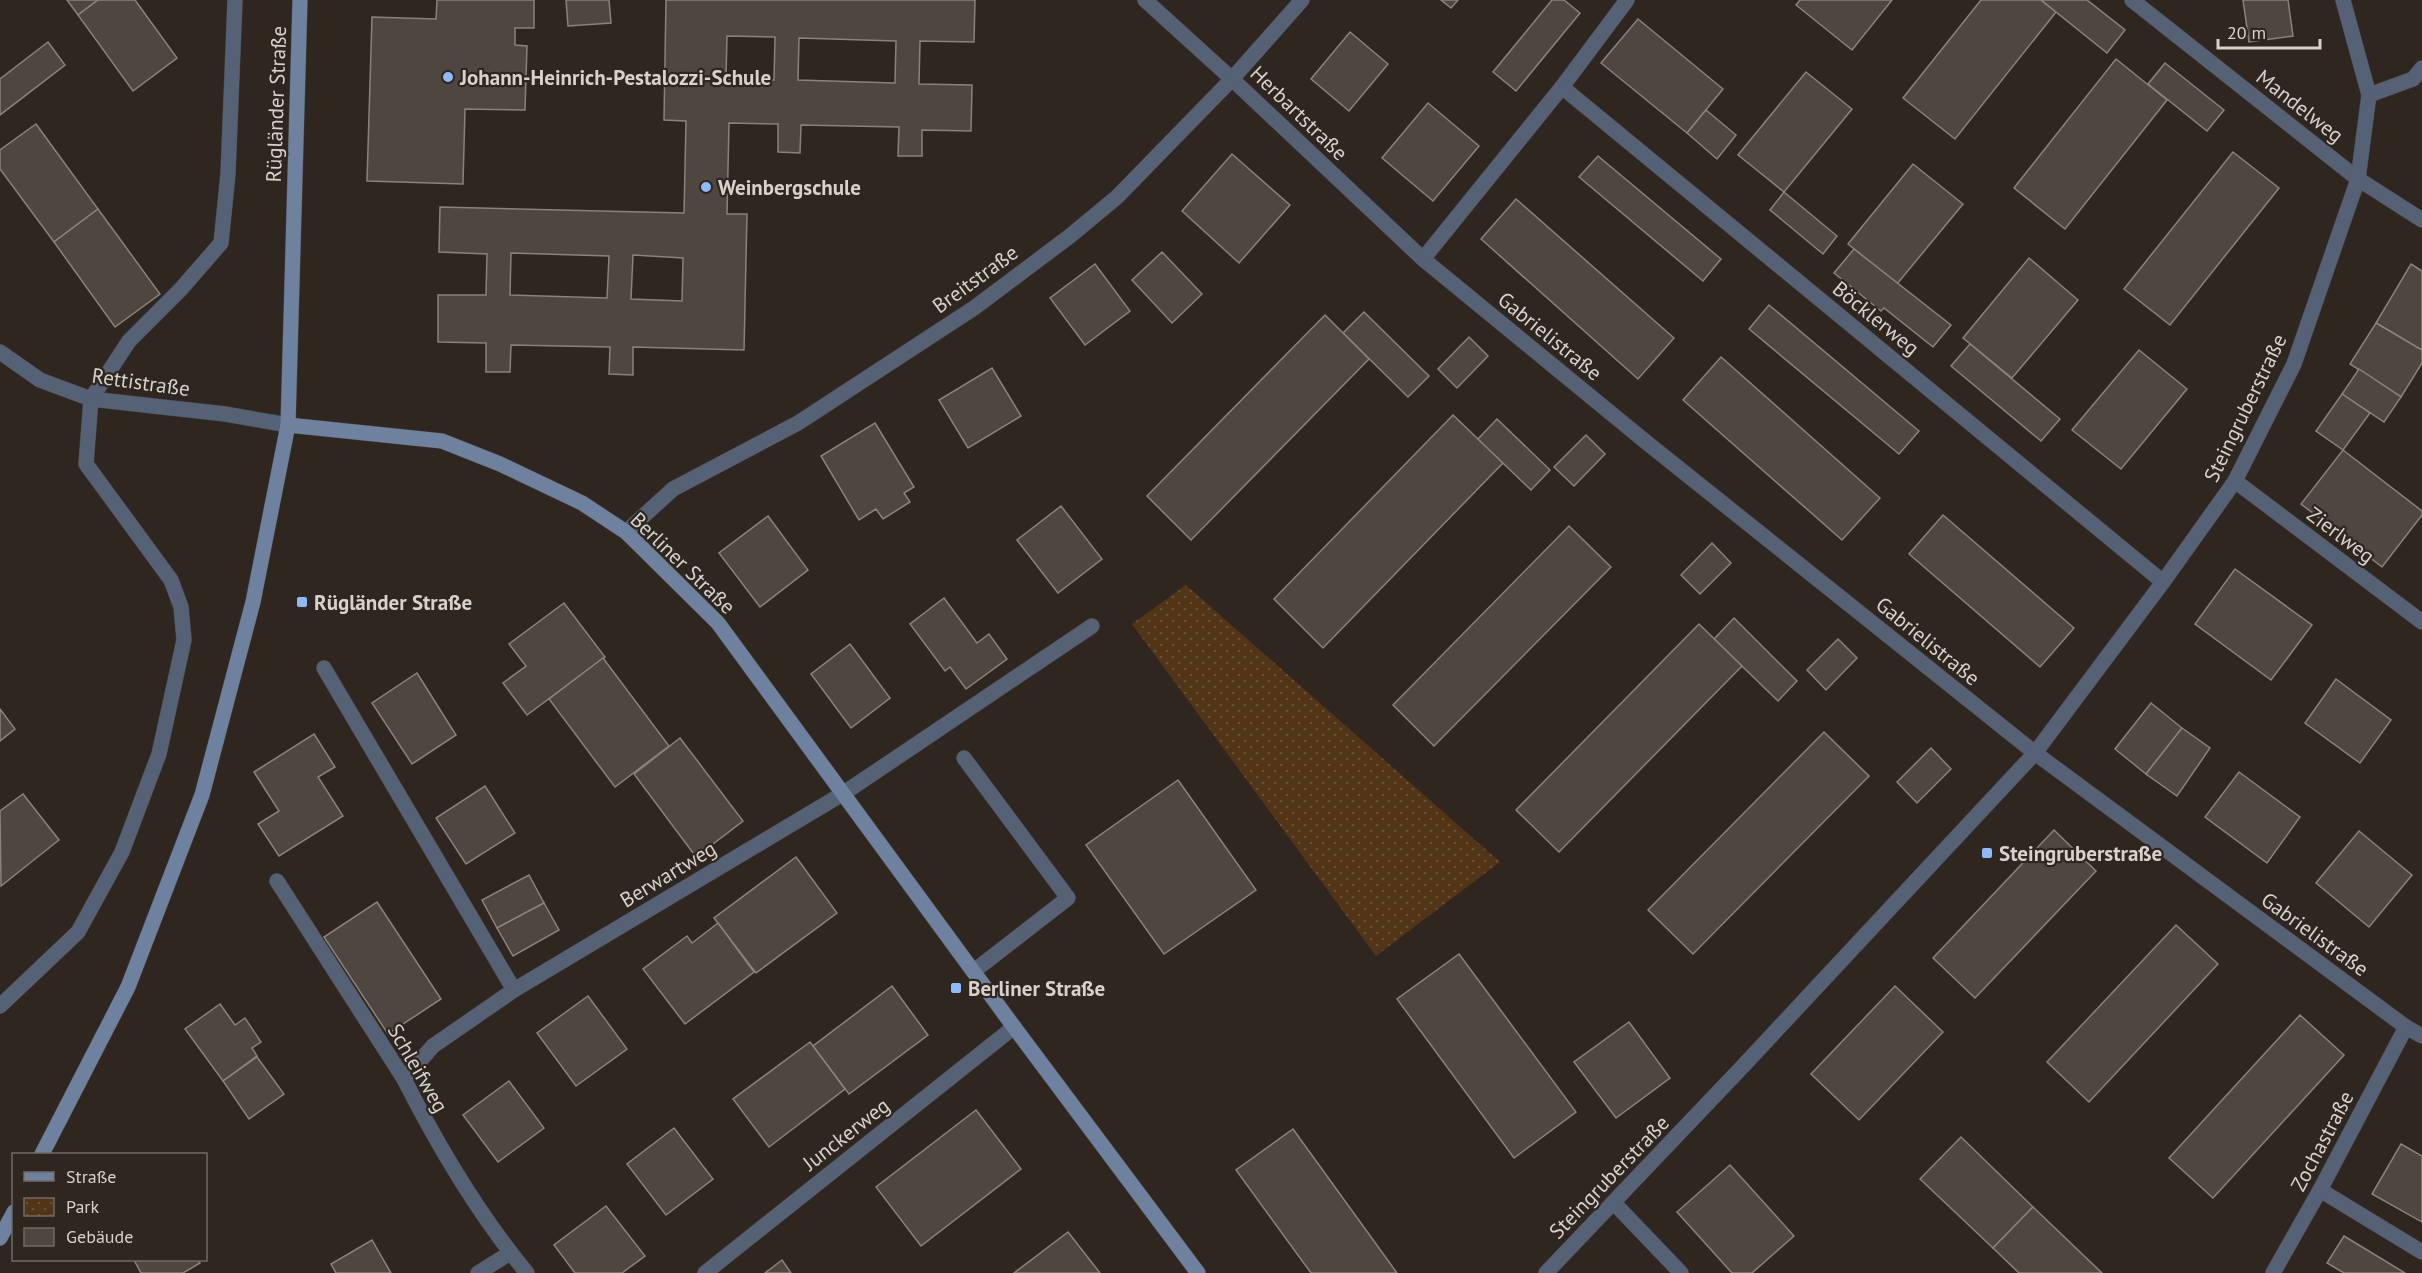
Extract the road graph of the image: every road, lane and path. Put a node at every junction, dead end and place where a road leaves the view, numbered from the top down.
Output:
1 (235, 0) edge
2 (300, 0) edge
3 (1145, 0) edge
4 (1302, 0) edge
5 (1627, 0) edge
6 (2132, 0) edge
7 (2343, 0) edge
8 (2422, 68) edge
9 (1233, 79) junction
10 (1562, 87) junction
11 (2369, 94) junction
12 (2358, 179) junction
13 (2422, 220) edge
14 (1423, 259) junction
15 (0, 352) edge
16 (92, 399) junction
17 (288, 425) junction
18 (2235, 481) junction
19 (626, 532) junction
20 (2163, 582) junction
21 (2422, 622) edge
22 (1092, 626) dead end
23 (324, 668) dead end
24 (2035, 753) junction
25 (964, 758) dead end
26 (844, 793) junction
27 (277, 881) dead end
28 (974, 971) junction
29 (514, 990) junction
30 (0, 1006) edge
31 (1014, 1027) junction
32 (2406, 1028) junction
33 (2422, 1036) edge
34 (404, 1079) junction
35 (43, 1153) edge
36 (2320, 1190) junction
37 (1614, 1203) junction
38 (12, 1216) edge
39 (0, 1238) edge
40 (2422, 1252) edge
41 (510, 1253) junction
42 (478, 1273) edge
43 (527, 1273) edge
44 (705, 1273) edge
45 (1198, 1273) edge
46 (1546, 1273) edge
47 (1681, 1273) edge
48 (2273, 1273) edge

1 - 16 street
2 - 17 street, Rügländer Straße
3 - 9 street, Herbartstraße
4 - 9 street, Breitstraße
5 - 10 street
6 - 12 street, Mandelweg
7 - 11 street
8 - 11 street
9 - 14 street, Herbartstraße
9 - 19 street, Breitstraße
10 - 14 street
10 - 20 street, Böcklerweg
11 - 12 street, Steingruberstraße
12 - 13 street, Mandelweg
12 - 18 street, Steingruberstraße
14 - 24 street, Gabrielistraße
15 - 16 street, Rettistraße
16 - 17 street, Rettistraße
16 - 30 street
17 - 19 street, Berliner Straße
17 - 35 street, Rügländer Straße
18 - 20 street, Steingruberstraße
18 - 21 street, Zierlweg
19 - 26 street, Berliner Straße
20 - 24 street, Steingruberstraße
22 - 26 street
23 - 29 street
24 - 32 street, Gabrielistraße
24 - 37 street, Steingruberstraße
25 - 28 street
26 - 28 street, Berliner Straße
26 - 29 street, Berwartweg
27 - 34 street, Schleifweg
28 - 31 street, Berliner Straße
29 - 34 street, Berwartweg
31 - 44 street, Junckerweg
31 - 45 street, Berliner Straße
32 - 33 street, Gabrielistraße
32 - 36 street, Zochastraße
34 - 41 street, Schleifweg
36 - 40 street
36 - 48 street, Zochastraße
37 - 46 street, Steingruberstraße
37 - 47 street
38 - 39 street
41 - 42 street
41 - 43 street, Schleifweg

